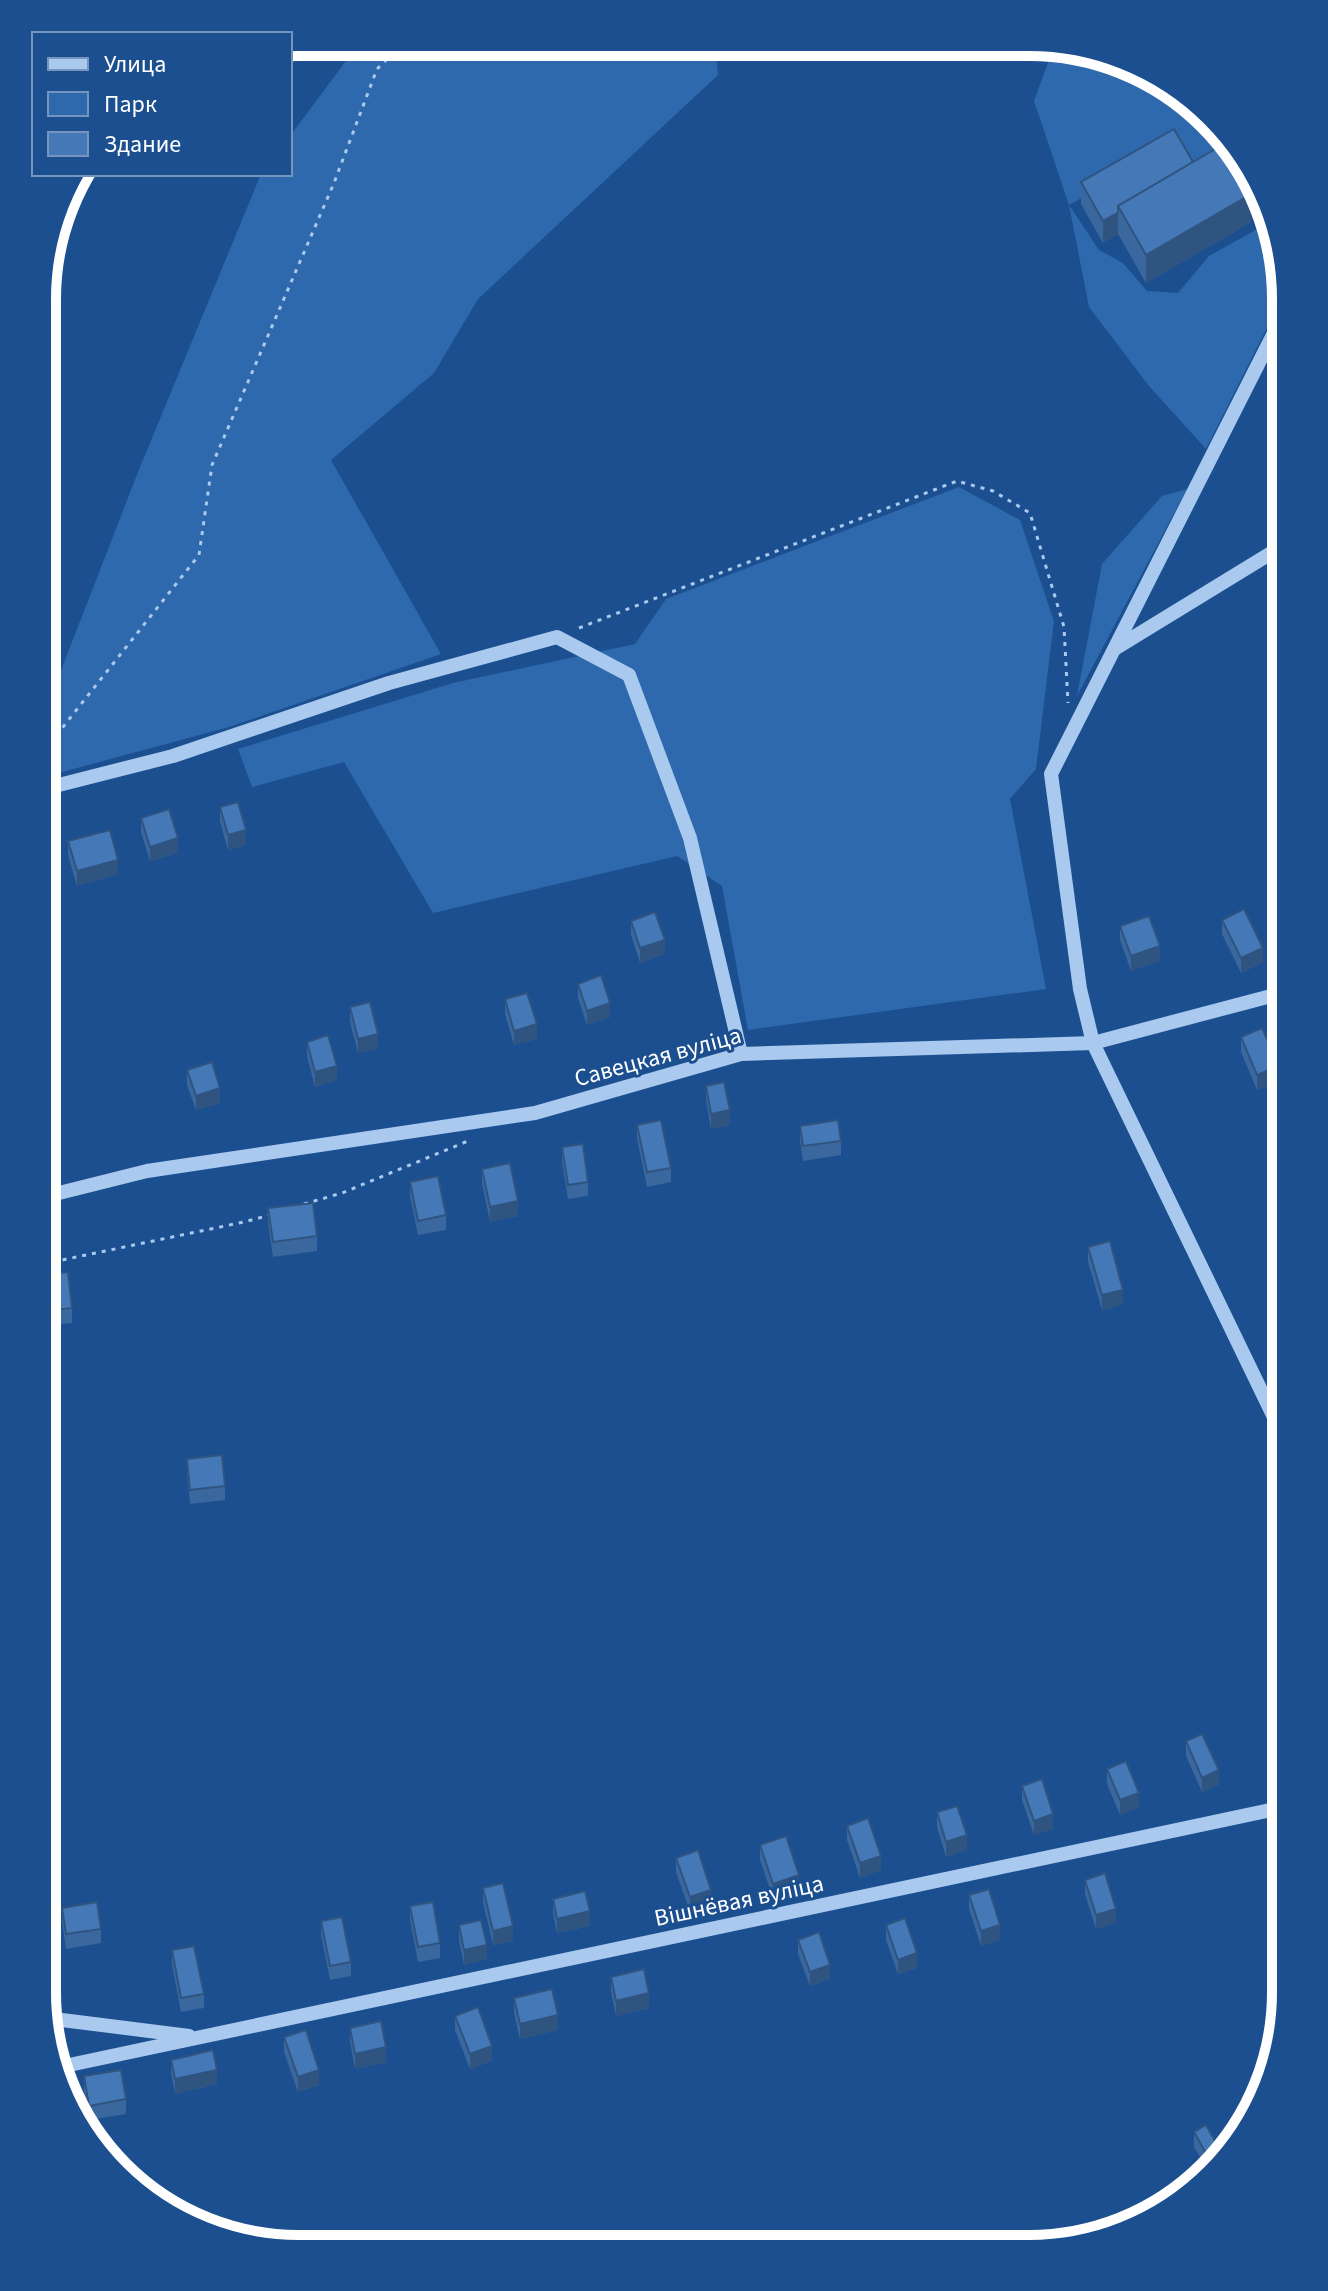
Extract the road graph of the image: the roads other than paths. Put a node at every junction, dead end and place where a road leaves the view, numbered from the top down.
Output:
1 (1272, 337) edge
2 (1272, 553) edge
3 (1114, 650) junction
4 (56, 786) edge
5 (1272, 996) edge
6 (1093, 1043) junction
7 (741, 1054) junction
8 (56, 1194) edge
9 (1271, 1412) edge
10 (1271, 1810) edge
11 (58, 2020) edge
12 (201, 2037) junction
13 (68, 2065) edge

1 - 3 street
2 - 3 street
3 - 6 street
4 - 7 street
5 - 6 street, Савецкая вуліца
6 - 7 street, Савецкая вуліца
6 - 9 street
7 - 8 street, Савецкая вуліца
10 - 12 street, Вішнёвая вуліца
11 - 12 street, Вішнёвая вуліца
12 - 13 street, Вішнёвая вуліца

